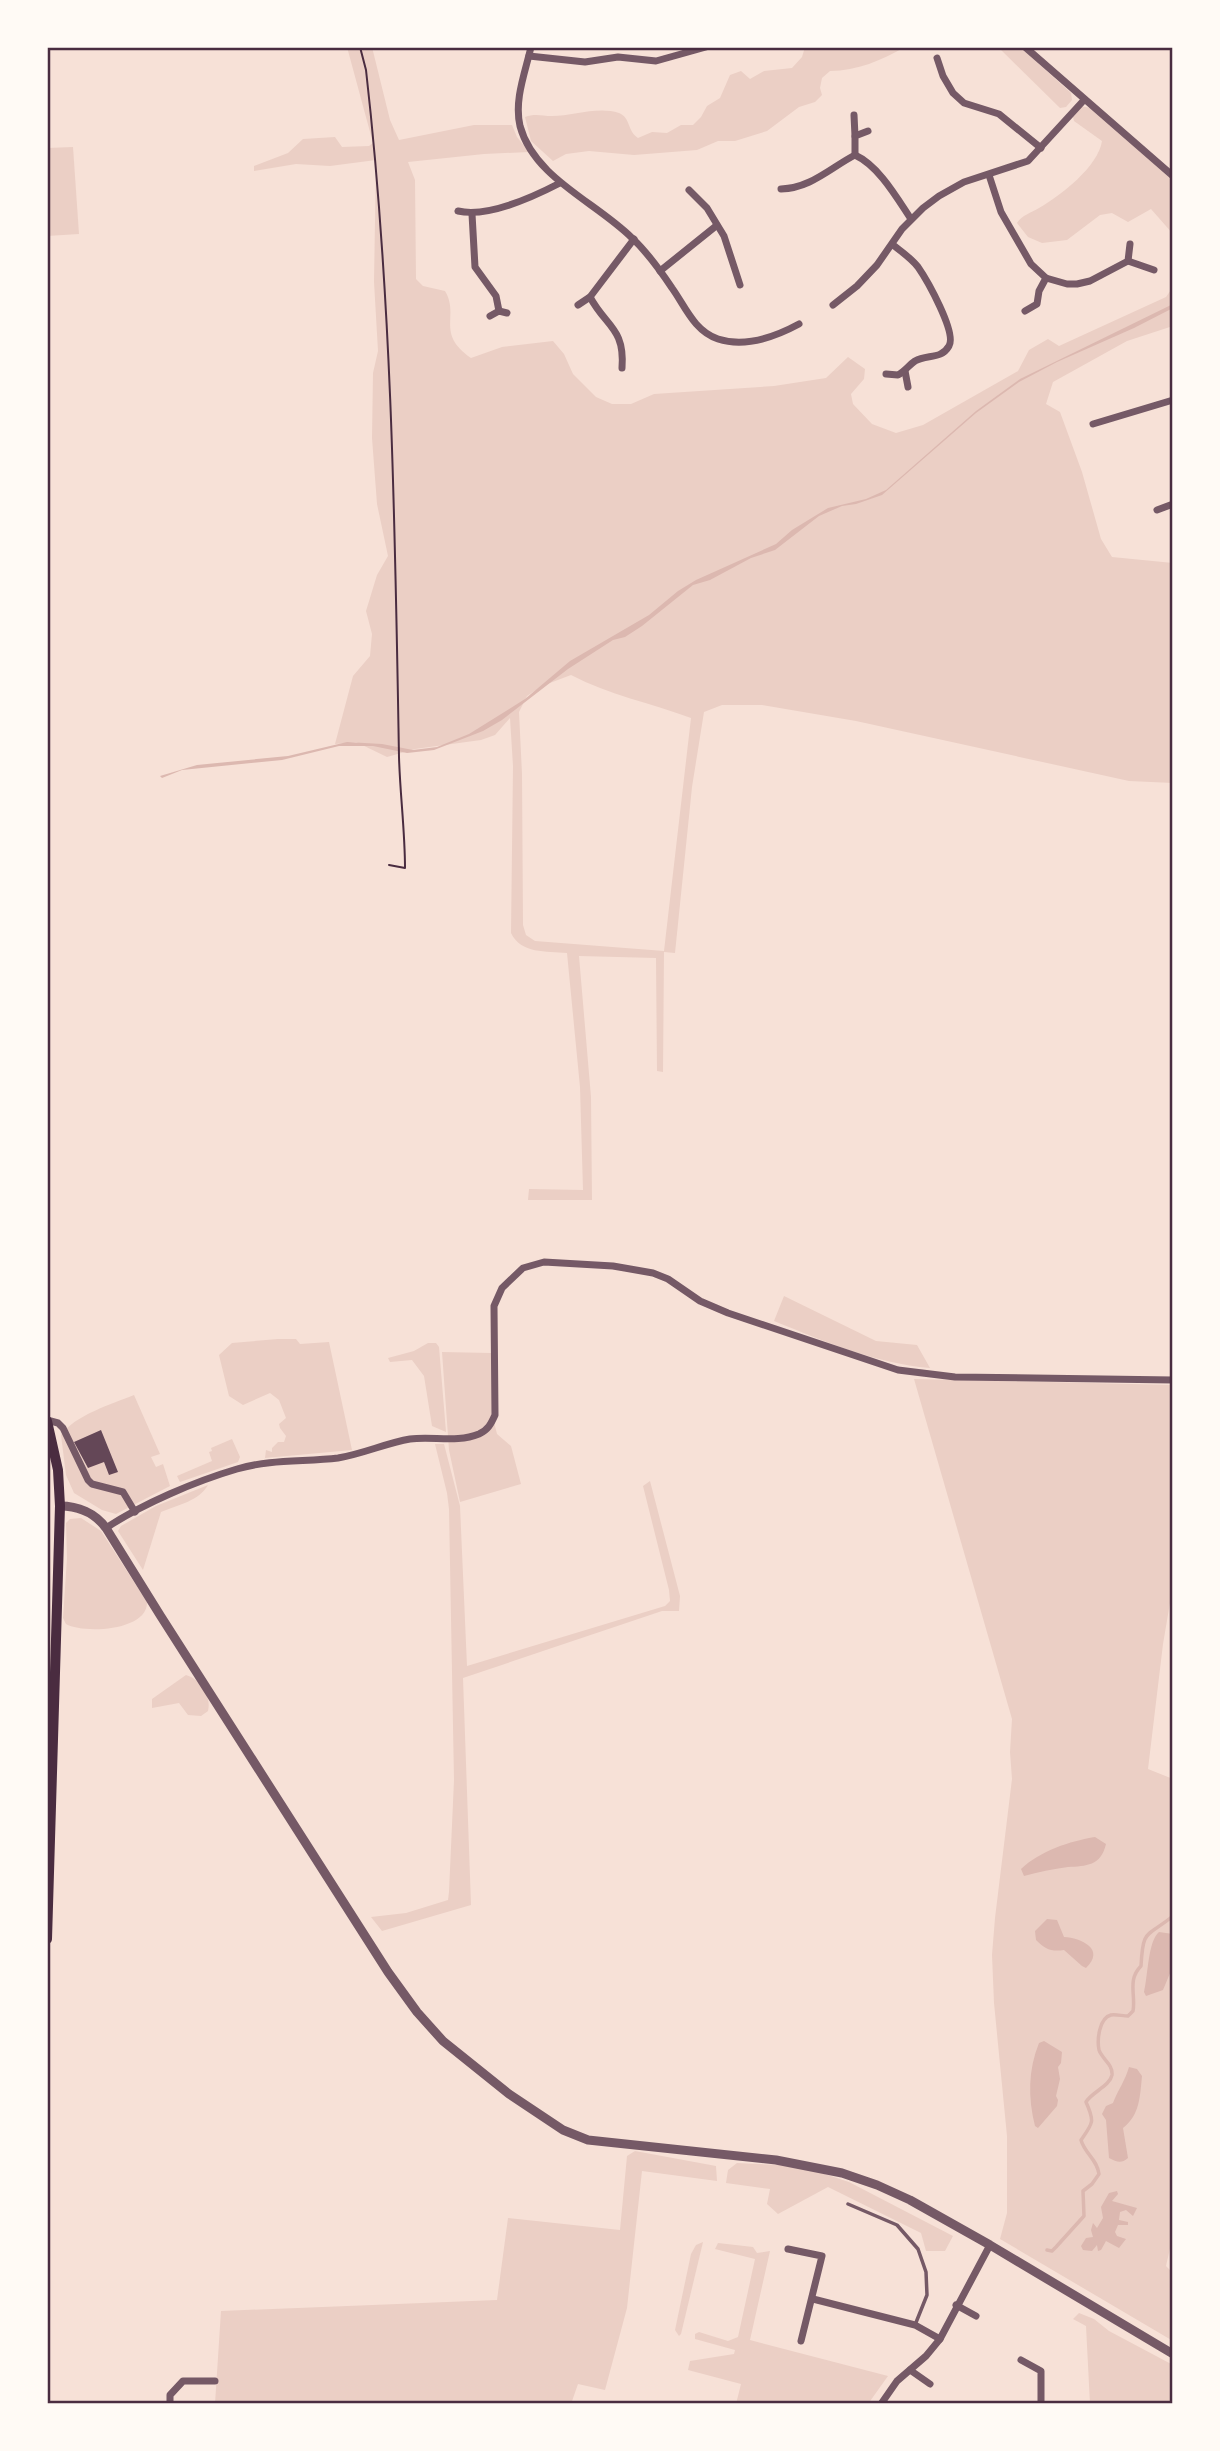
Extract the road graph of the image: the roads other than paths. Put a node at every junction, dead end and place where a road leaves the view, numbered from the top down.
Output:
1 (531, 47) edge
2 (706, 47) edge
3 (1025, 47) edge
4 (529, 57) junction
5 (937, 58) dead end
6 (1084, 100) junction
7 (854, 115) dead end
8 (868, 131) dead end
9 (855, 136) junction
10 (1041, 148) junction
11 (855, 155) junction
12 (989, 175) junction
13 (1173, 176) edge
14 (560, 183) junction
15 (781, 189) dead end
16 (689, 190) dead end
17 (458, 211) dead end
18 (472, 214) junction
19 (911, 219) junction
20 (716, 226) junction
21 (634, 239) junction
22 (1130, 244) dead end
23 (893, 245) junction
24 (1128, 261) junction
25 (1154, 270) dead end
26 (660, 271) junction
27 (1046, 278) junction
28 (740, 285) dead end
29 (590, 297) junction
30 (578, 305) dead end
31 (833, 305) dead end
32 (1025, 311) dead end
33 (490, 316) dead end
34 (799, 324) dead end
35 (622, 368) dead end
36 (905, 371) junction
37 (886, 374) dead end
38 (908, 387) dead end
39 (1173, 400) edge
40 (1093, 424) dead end
41 (1173, 504) edge
42 (1157, 510) dead end
43 (1173, 1380) edge
44 (47, 1421) edge
45 (60, 1506) junction
46 (135, 1512) junction
47 (106, 1528) junction
48 (47, 1939) edge
49 (848, 2204) dead end
50 (990, 2245) junction
51 (788, 2249) dead end
52 (813, 2299) junction
53 (956, 2305) junction
54 (976, 2316) dead end
55 (915, 2325) junction
56 (940, 2339) junction
57 (801, 2342) dead end
58 (1173, 2354) edge
59 (1021, 2360) dead end
60 (910, 2370) junction
61 (215, 2381) dead end
62 (930, 2384) dead end
63 (170, 2404) edge
64 (881, 2404) edge
65 (1041, 2404) edge

1 - 4 street
2 - 4 street
3 - 6 street
4 - 14 street
5 - 10 street
6 - 10 street
6 - 13 street
7 - 9 street
8 - 9 street
9 - 11 street
10 - 12 street
11 - 15 street
11 - 19 street
12 - 19 street
12 - 27 street
14 - 18 street
14 - 21 street
16 - 20 street
17 - 18 street
18 - 33 street
19 - 23 street
20 - 26 street
20 - 28 street
21 - 26 street
21 - 29 street
22 - 24 street
23 - 31 street
23 - 36 street
24 - 25 street
24 - 27 street
26 - 34 street
27 - 32 street
29 - 30 street
29 - 35 street
36 - 37 street
36 - 38 street
39 - 40 street
41 - 42 street
43 - 46 street
44 - 45 main road
44 - 46 street
45 - 47 street
45 - 48 main road
46 - 47 street
47 - 50 street
49 - 55 lane
50 - 53 street
50 - 58 street
51 - 52 street
52 - 55 street
52 - 57 street
53 - 54 street
53 - 56 street
55 - 56 street
56 - 60 street
59 - 65 street
60 - 62 street
60 - 64 street
61 - 63 street

